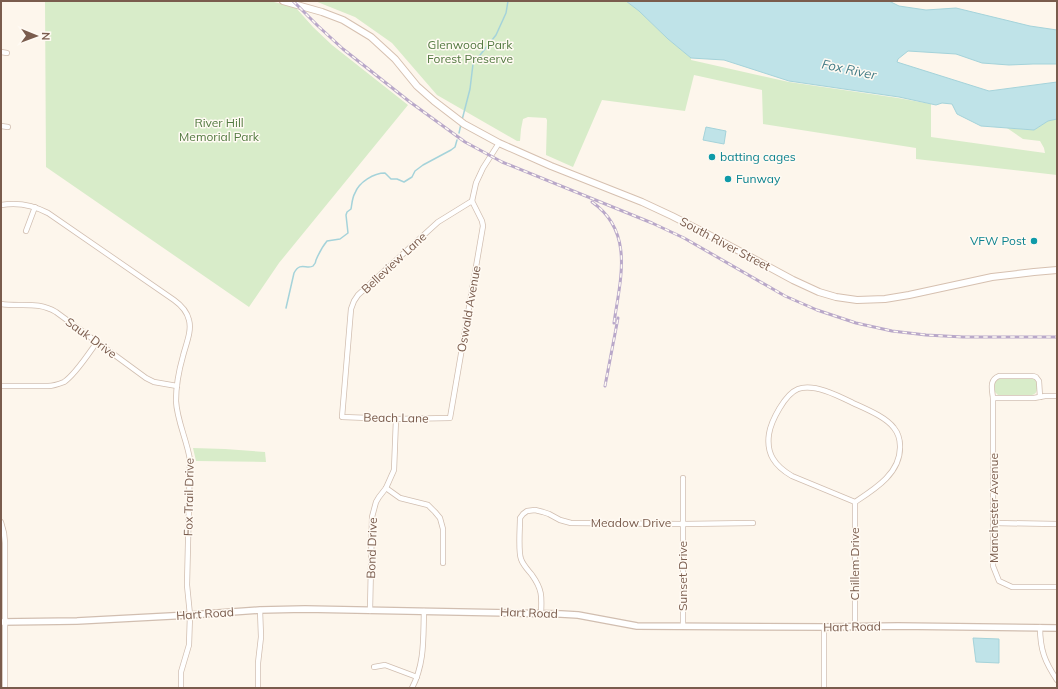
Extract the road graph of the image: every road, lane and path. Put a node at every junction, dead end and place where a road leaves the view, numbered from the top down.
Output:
1 (283, 1) edge
2 (1, 52) edge
3 (7, 53) dead end
4 (1, 126) edge
5 (8, 126) dead end
6 (499, 142) junction
7 (472, 202) junction
8 (1, 204) edge
9 (35, 207) junction
10 (26, 231) dead end
11 (1057, 270) edge
12 (1, 304) edge
13 (97, 342) junction
14 (1, 386) edge
15 (176, 386) junction
16 (1057, 396) edge
17 (1040, 397) junction
18 (994, 398) junction
19 (342, 417) joint
20 (396, 418) junction
21 (450, 418) joint
22 (683, 478) dead end
23 (386, 488) junction
24 (855, 502) junction
25 (1, 522) edge
26 (753, 523) dead end
27 (994, 523) junction
28 (683, 524) junction
29 (1057, 524) edge
30 (442, 563) dead end
31 (3, 577) edge
32 (1057, 587) edge
33 (260, 610) junction
34 (370, 611) junction
35 (424, 611) junction
36 (541, 613) junction
37 (190, 615) junction
38 (3, 622) edge
39 (683, 626) junction
40 (824, 627) junction
41 (854, 627) junction
42 (1040, 628) junction
43 (1057, 628) edge
44 (374, 666) dead end
45 (417, 677) junction
46 (1057, 680) edge
47 (5, 688) edge
48 (181, 688) edge
49 (258, 688) edge
50 (412, 688) edge
51 (824, 688) edge

1 - 6 main road, South River Street
2 - 3 street
4 - 5 street
6 - 7 street
6 - 11 main road, South River Street
7 - 19 street, Belleview Lane
7 - 21 street, Oswald Avenue
8 - 9 street, Fox Trail Drive
9 - 10 street
9 - 15 street, Fox Trail Drive
12 - 13 street, Sauk Drive
13 - 14 street
13 - 15 street, Sauk Drive
15 - 37 street, Fox Trail Drive
16 - 17 street
17 - 18 street
17 - 18 street, Manchester Avenue
18 - 27 street, Manchester Avenue
19 - 20 street, Beach Lane
20 - 21 street, Beach Lane
20 - 23 street, Bond Drive
22 - 28 street, Sunset Drive
23 - 30 street
23 - 34 street, Bond Drive
24 - 24 street
24 - 41 street, Chillem Drive
25 - 31 street
26 - 28 street, Meadow Drive
27 - 29 street
27 - 32 street, Manchester Avenue
28 - 36 street, Meadow Drive
28 - 39 street, Sunset Drive
31 - 38 street
33 - 34 street, Hart Road
33 - 37 street, Hart Road
33 - 49 street
34 - 35 street, Hart Road
35 - 36 street, Hart Road
35 - 45 street
36 - 39 street, Hart Road
37 - 38 street, Hart Road
37 - 48 street, Fox Trail Drive
38 - 47 street
39 - 40 street, Hart Road
40 - 41 street, Hart Road
40 - 51 street
41 - 42 street, Hart Road
42 - 43 street, Hart Road
42 - 46 street
44 - 45 street
45 - 50 street

